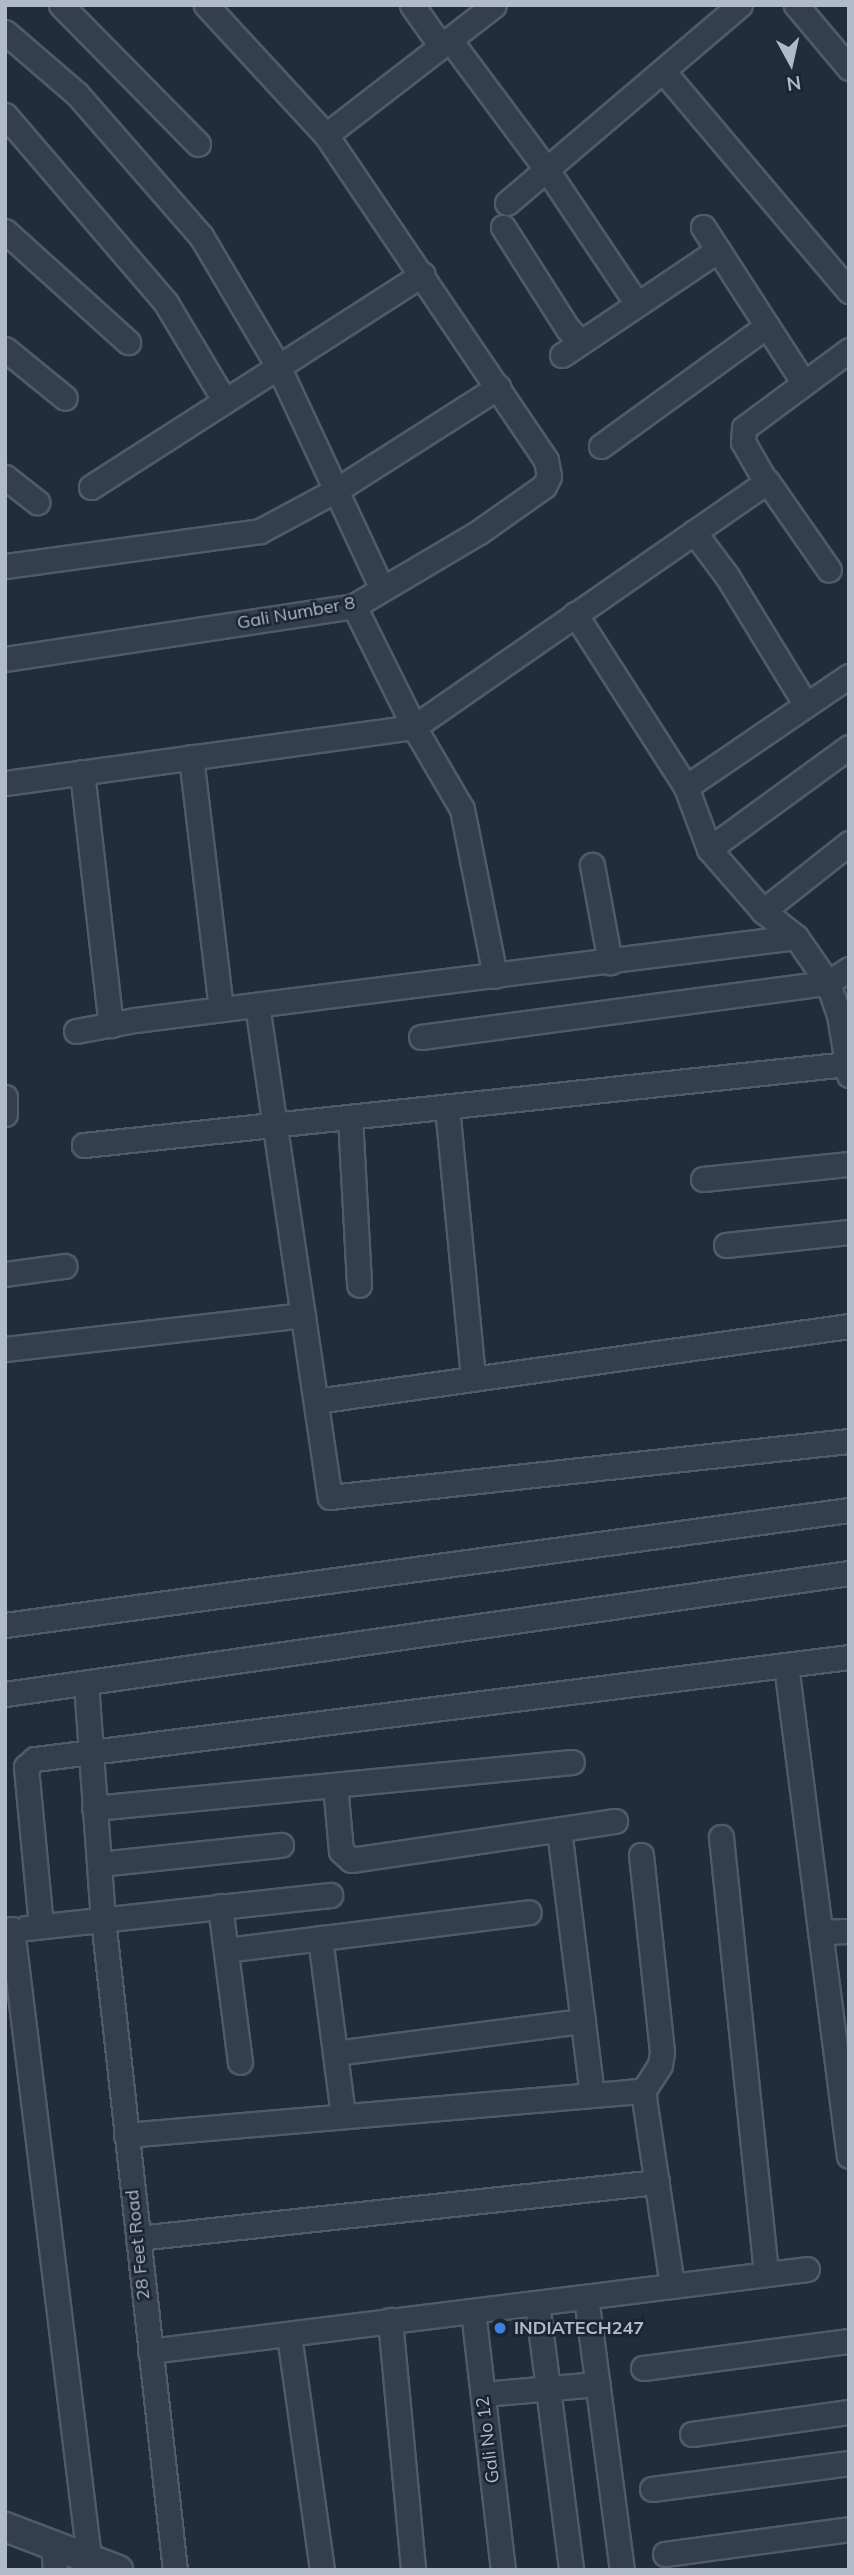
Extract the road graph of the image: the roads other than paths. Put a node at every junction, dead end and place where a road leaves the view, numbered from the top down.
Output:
1 (61, 5) edge
2 (206, 5) edge
3 (412, 5) edge
4 (494, 5) edge
5 (740, 5) edge
6 (796, 5) edge
7 (5, 32) edge
8 (445, 43) junction
9 (849, 68) edge
10 (663, 71) junction
11 (5, 115) edge
12 (326, 135) junction
13 (198, 144) dead end
14 (547, 170) junction
15 (507, 203) dead end
16 (503, 227) dead end
17 (703, 227) dead end
18 (5, 231) edge
19 (718, 250) junction
20 (423, 274) junction
21 (849, 290) edge
22 (637, 304) junction
23 (767, 326) junction
24 (128, 342) dead end
25 (581, 342) junction
26 (5, 349) edge
27 (562, 355) dead end
28 (845, 362) edge
29 (278, 366) junction
30 (804, 383) junction
31 (498, 387) junction
32 (65, 398) dead end
33 (224, 400) junction
34 (601, 446) dead end
35 (5, 477) edge
36 (767, 481) junction
37 (91, 487) dead end
38 (338, 489) junction
39 (37, 502) dead end
40 (694, 531) junction
41 (5, 566) edge
42 (829, 570) dead end
43 (382, 589) junction
44 (354, 607) junction
45 (575, 614) junction
46 (5, 659) edge
47 (849, 676) edge
48 (806, 705) junction
49 (414, 727) junction
50 (849, 747) edge
51 (191, 757) junction
52 (82, 772) junction
53 (5, 782) edge
54 (687, 787) junction
55 (849, 843) edge
56 (709, 849) junction
57 (592, 865) dead end
58 (763, 911) junction
59 (796, 937) junction
60 (610, 962) junction
61 (849, 969) edge
62 (495, 976) junction
63 (828, 983) junction
64 (257, 1005) junction
65 (221, 1010) junction
66 (111, 1024) junction
67 (76, 1031) dead end
68 (421, 1037) dead end
69 (848, 1069) edge
70 (5, 1097) edge
71 (447, 1107) junction
72 (5, 1114) edge
73 (350, 1117) junction
74 (275, 1125) junction
75 (85, 1145) dead end
76 (849, 1164) edge
77 (704, 1179) dead end
78 (849, 1232) edge
79 (726, 1245) dead end
80 (64, 1266) dead end
81 (5, 1275) edge
82 (359, 1285) dead end
83 (303, 1315) junction
84 (849, 1326) edge
85 (5, 1349) edge
86 (473, 1379) junction
87 (316, 1401) junction
88 (849, 1441) edge
89 (849, 1510) edge
90 (849, 1573) edge
91 (5, 1625) edge
92 (849, 1657) edge
93 (786, 1665) junction
94 (86, 1683) junction
95 (5, 1694) edge
96 (91, 1751) junction
97 (572, 1762) dead end
98 (335, 1785) junction
99 (94, 1808) junction
100 (615, 1821) dead end
101 (559, 1830) junction
102 (721, 1837) dead end
103 (281, 1845) dead end
104 (641, 1855) dead end
105 (99, 1864) junction
106 (330, 1895) dead end
107 (220, 1906) junction
108 (528, 1912) dead end
109 (103, 1919) junction
110 (41, 1926) junction
111 (8, 1930) edge
112 (849, 1931) edge
113 (820, 1932) junction
114 (320, 1938) junction
115 (226, 1950) junction
116 (583, 2021) junction
117 (335, 2053) junction
118 (240, 2062) dead end
119 (642, 2093) junction
120 (592, 2094) junction
121 (344, 2114) junction
122 (126, 2135) junction
123 (849, 2156) edge
124 (657, 2182) junction
125 (138, 2238) junction
126 (807, 2269) dead end
127 (766, 2274) junction
128 (672, 2286) junction
129 (586, 2297) junction
130 (537, 2303) junction
131 (473, 2311) junction
132 (390, 2320) junction
133 (289, 2335) junction
134 (849, 2341) edge
135 (150, 2351) junction
136 (643, 2368) dead end
137 (597, 2384) junction
138 (549, 2391) junction
139 (483, 2394) junction
140 (849, 2412) edge
141 (692, 2434) dead end
142 (849, 2463) edge
143 (652, 2489) dead end
144 (5, 2527) edge
145 (849, 2529) edge
146 (665, 2554) dead end
147 (54, 2558) edge
148 (89, 2558) junction
149 (118, 2570) edge
150 (175, 2570) edge
151 (321, 2570) edge
152 (413, 2570) edge
153 (503, 2570) edge
154 (571, 2570) edge
155 (622, 2570) edge

1 - 13 street
2 - 12 street
3 - 8 street
4 - 8 street
5 - 10 street
6 - 9 street
7 - 29 street
8 - 12 street
8 - 14 street
10 - 14 street
10 - 21 street
11 - 33 street
12 - 20 street
14 - 15 street
14 - 22 street
16 - 25 street
17 - 19 street
18 - 24 street
19 - 22 street
19 - 23 street
20 - 29 street
20 - 31 street
22 - 25 street
23 - 30 street
23 - 34 street
25 - 27 street
26 - 32 street
28 - 30 street
29 - 33 street
29 - 38 street
30 - 36 street
31 - 38 street
31 - 43 street, Gali Number 8
33 - 37 street
35 - 39 street
36 - 40 street
36 - 42 street
38 - 41 street
38 - 43 street
40 - 45 street
40 - 48 street
43 - 44 street, Gali Number 8
44 - 46 street, Gali Number 8
44 - 49 street
45 - 49 street
45 - 54 street
47 - 48 street
48 - 54 street
49 - 51 street
49 - 62 street
50 - 56 street
51 - 52 street
51 - 65 street
52 - 53 street
52 - 66 street
54 - 56 street
55 - 58 street
56 - 58 street
57 - 60 street
58 - 59 street
59 - 60 street
59 - 63 street
60 - 62 street
61 - 63 street
62 - 64 street
63 - 68 street
63 - 69 street
64 - 65 street
64 - 74 street
65 - 66 street
66 - 67 street
69 - 71 street
70 - 72 street
71 - 73 street
71 - 86 street
73 - 74 street
73 - 82 street
74 - 75 street
74 - 83 street
76 - 77 street
78 - 79 street
80 - 81 street
83 - 85 street
83 - 87 street
84 - 86 street
86 - 87 street
87 - 88 street
89 - 91 street
90 - 94 street
92 - 93 street
93 - 96 street
93 - 113 street
94 - 95 street
94 - 96 street, 28 Feet Road
96 - 99 street, 28 Feet Road
96 - 110 street
97 - 98 street
98 - 99 street
98 - 101 street
99 - 105 street, 28 Feet Road
100 - 101 street
101 - 116 street
102 - 127 street
103 - 105 street
104 - 119 street
105 - 109 street, 28 Feet Road
106 - 107 street
107 - 109 street
107 - 115 street
108 - 114 street
109 - 110 street
109 - 122 street, 28 Feet Road
110 - 111 street
111 - 148 street
112 - 113 street
113 - 123 street
114 - 115 street
114 - 117 street
115 - 118 street
116 - 117 street
116 - 120 street
117 - 121 street
119 - 120 street
119 - 124 street
120 - 121 street
121 - 122 street
122 - 125 street, 28 Feet Road
124 - 125 street
124 - 128 street
125 - 135 street, 28 Feet Road
126 - 127 street
127 - 128 street
128 - 129 street
129 - 130 street
129 - 137 street
130 - 131 street
130 - 138 street
131 - 132 street
131 - 139 street, Gali No 12
132 - 133 street
132 - 152 street
133 - 135 street
133 - 151 street
134 - 136 street
135 - 150 street, 28 Feet Road
137 - 138 street
137 - 155 street
138 - 139 street
138 - 154 street
139 - 153 street, Gali No 12
140 - 141 street
142 - 143 street
144 - 147 street
145 - 146 street
147 - 148 street
148 - 149 street

